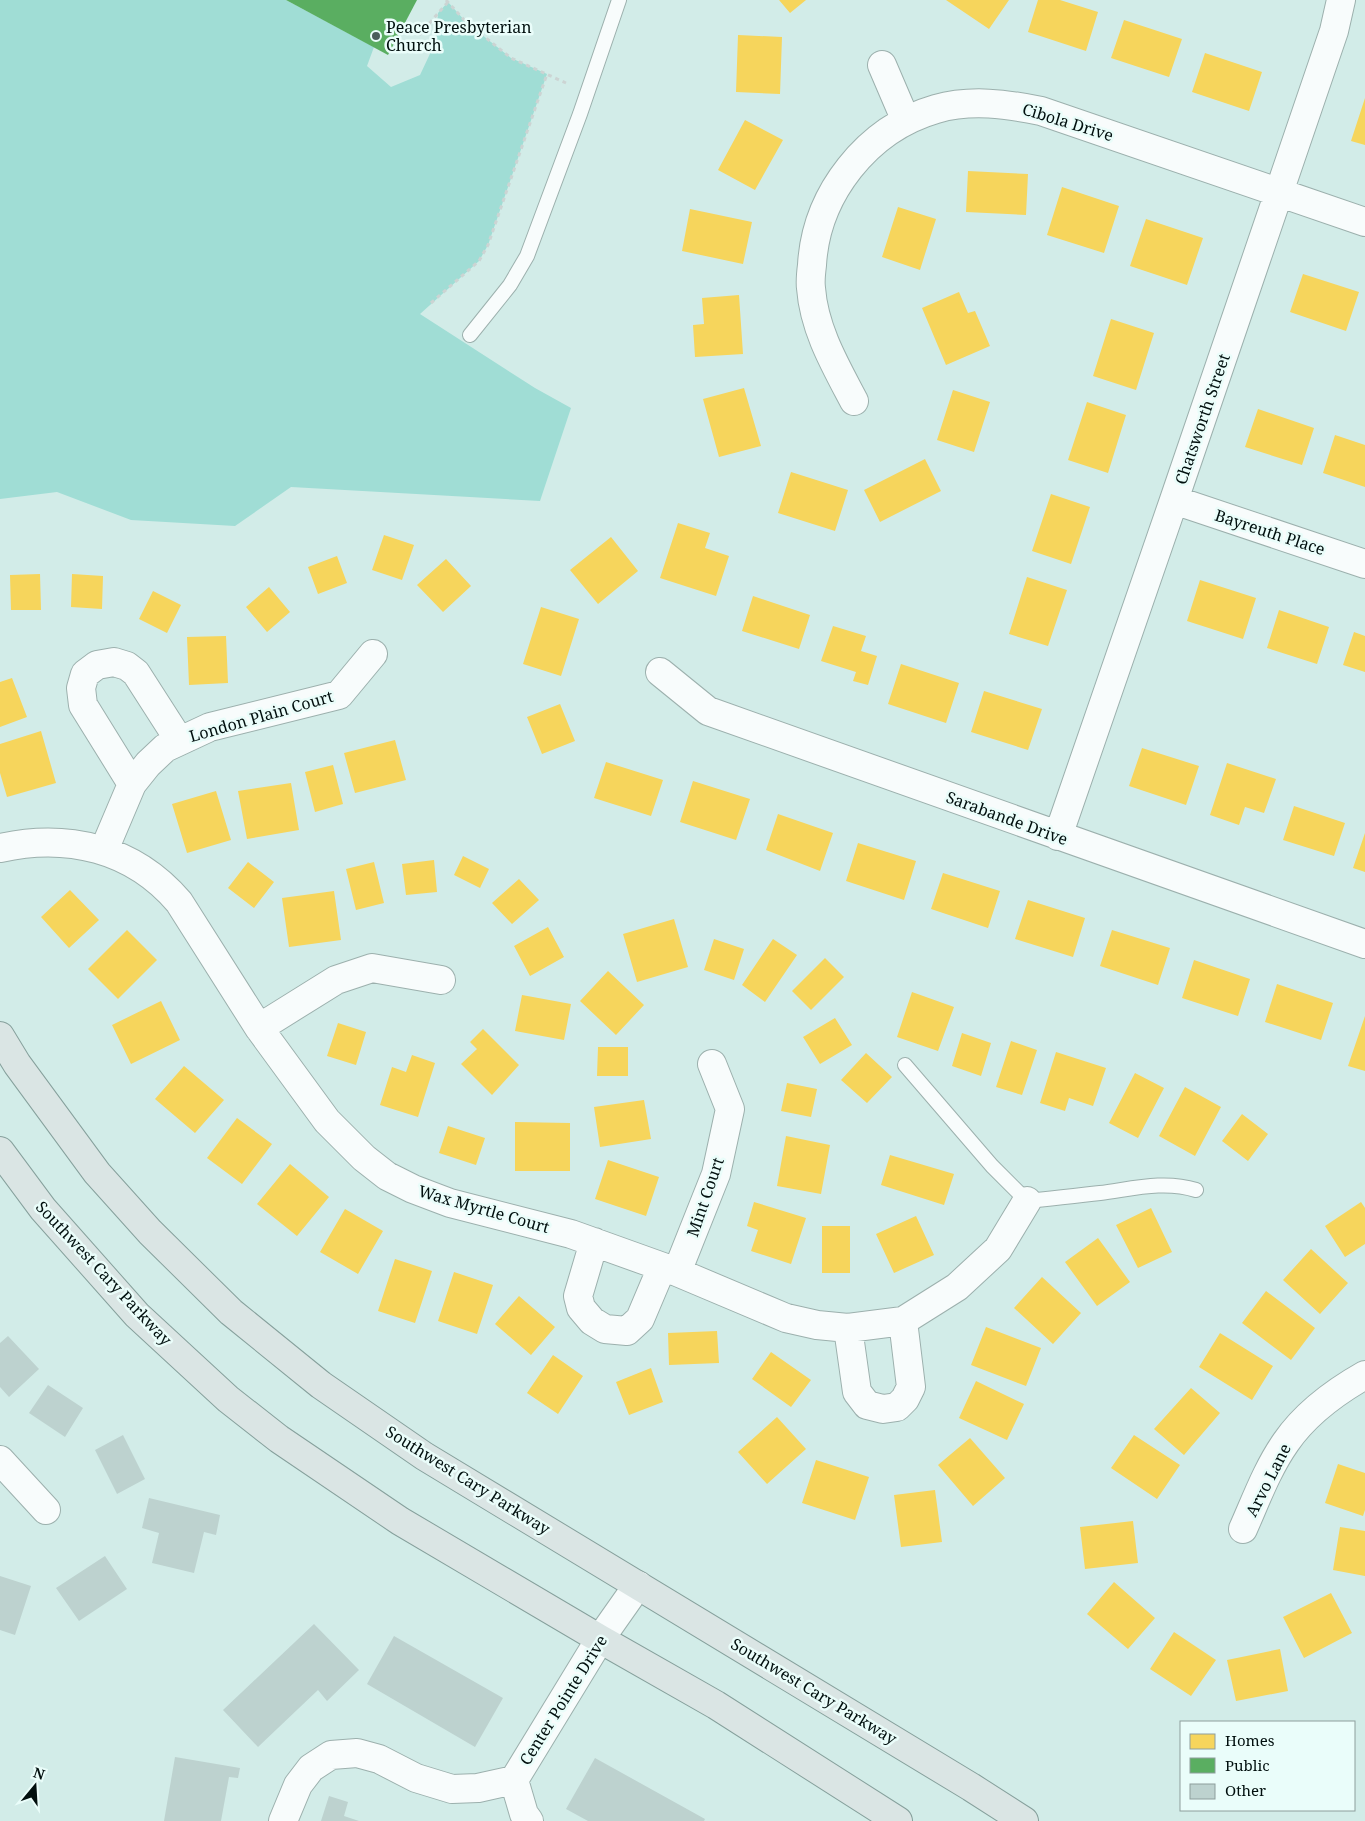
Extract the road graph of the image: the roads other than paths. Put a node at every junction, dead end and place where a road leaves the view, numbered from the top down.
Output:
1 (618, 0) edge
2 (1341, 0) edge
3 (882, 65) dead end
4 (906, 121) junction
5 (1278, 192) junction
6 (1365, 222) edge
7 (470, 334) dead end
8 (854, 401) dead end
9 (1174, 500) junction
10 (1365, 564) edge
11 (373, 654) dead end
12 (660, 672) dead end
13 (179, 740) junction
14 (132, 784) junction
15 (1058, 836) junction
16 (0, 848) edge
17 (104, 850) junction
18 (1365, 944) edge
19 (441, 980) dead end
20 (259, 1028) junction
21 (0, 1036) edge
22 (712, 1064) dead end
23 (905, 1065) dead end
24 (0, 1151) edge
25 (1196, 1190) dead end
26 (1028, 1200) junction
27 (594, 1242) junction
28 (670, 1270) junction
29 (903, 1321) junction
30 (848, 1328) junction
31 (1365, 1375) edge
32 (0, 1460) edge
33 (46, 1510) dead end
34 (1243, 1529) dead end
35 (638, 1585) junction
36 (600, 1639) junction
37 (514, 1780) junction
38 (283, 1821) edge
39 (529, 1821) edge
40 (898, 1821) edge
41 (1024, 1821) edge

1 - 7 lane
2 - 5 street, Chatsworth Street
3 - 4 street
4 - 5 street, Cibola Drive
4 - 8 street, Cibola Drive
5 - 6 street, Cibola Drive
5 - 9 street, Chatsworth Street
9 - 10 street, Bayreuth Place
9 - 15 street, Chatsworth Street
11 - 13 street, London Plain Court
12 - 15 street, Sarabande Drive
13 - 14 street, London Plain Court
13 - 14 street
14 - 17 street, London Plain Court
15 - 18 street, Sarabande Drive
16 - 17 street, Wax Myrtle Court
17 - 20 street, Wax Myrtle Court
19 - 20 street
20 - 27 street, Wax Myrtle Court
21 - 35 main road, Southwest Cary Parkway
22 - 28 street, Mint Court
23 - 26 lane
24 - 36 main road, Southwest Cary Parkway
25 - 26 lane
26 - 29 street, Wax Myrtle Court
27 - 28 street, Wax Myrtle Court
27 - 28 street, Mint Court
28 - 30 street, Wax Myrtle Court
29 - 30 street, Wax Myrtle Court
29 - 30 street
31 - 34 street, Arvo Lane
32 - 33 street
35 - 36 street, Center Pointe Drive
35 - 41 main road, Southwest Cary Parkway
36 - 37 street, Center Pointe Drive
36 - 40 main road, Southwest Cary Parkway
37 - 38 street
37 - 39 street, Center Pointe Drive

